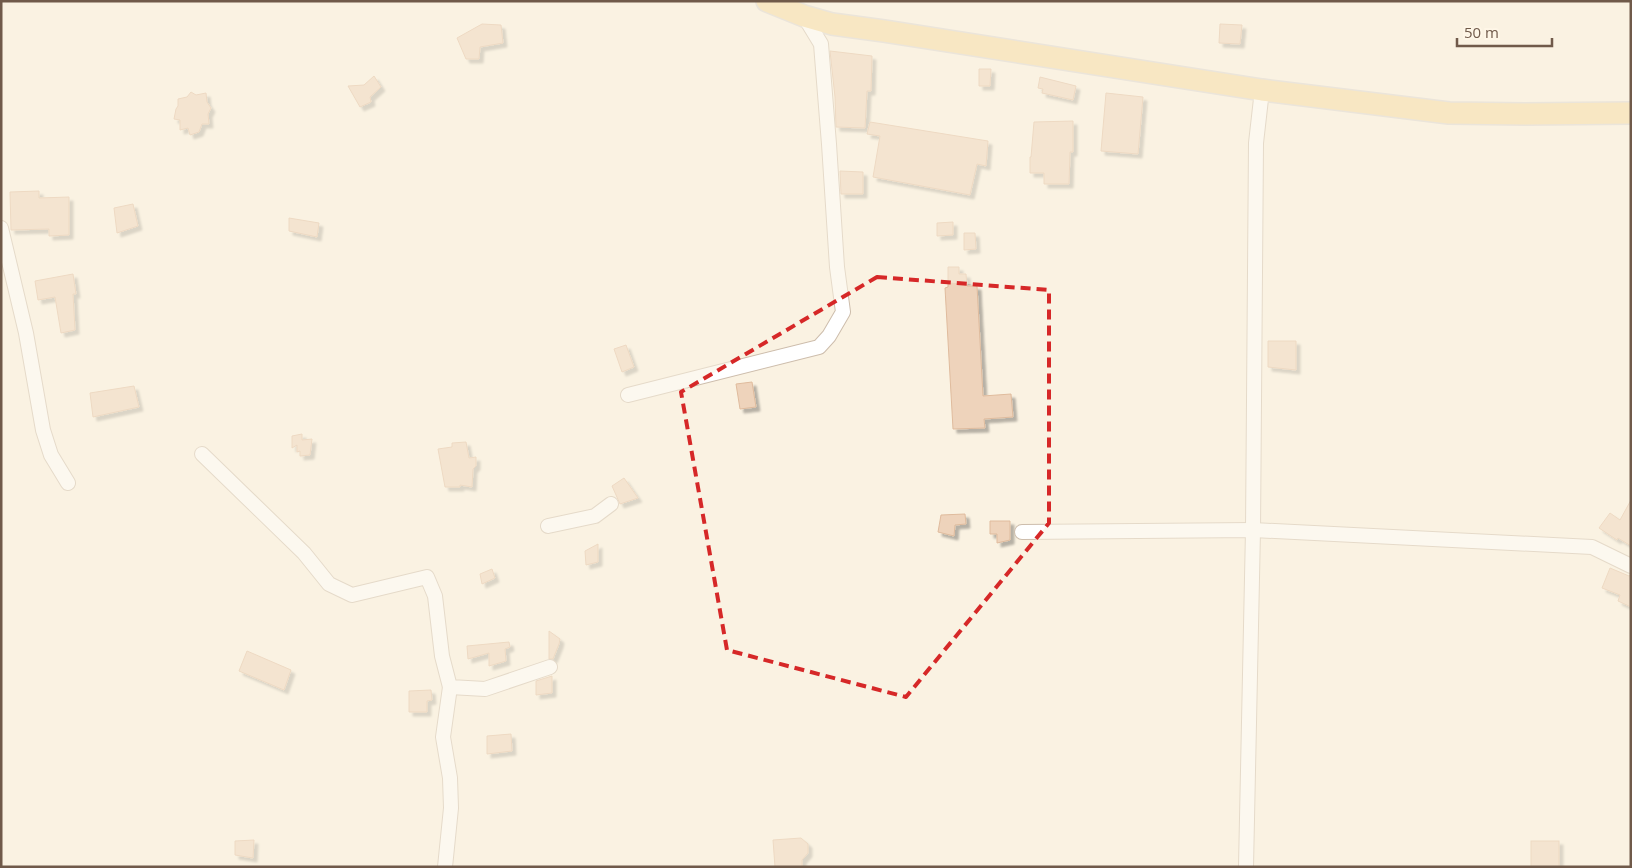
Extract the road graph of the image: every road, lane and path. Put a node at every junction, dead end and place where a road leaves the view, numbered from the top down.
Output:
1 (768, 1) edge
2 (804, 16) junction
3 (1262, 90) junction
4 (1631, 113) edge
5 (1, 228) edge
6 (628, 395) dead end
7 (202, 454) dead end
8 (68, 483) dead end
9 (611, 504) dead end
10 (548, 526) dead end
11 (1253, 530) junction
12 (1022, 532) dead end
13 (1631, 566) edge
14 (550, 667) dead end
15 (450, 687) junction
16 (445, 867) edge
17 (1246, 867) edge

1 - 2 main road
2 - 3 main road
2 - 6 street
3 - 4 main road
3 - 11 street
5 - 8 street
7 - 15 street
9 - 10 street
11 - 12 street
11 - 13 street
11 - 17 street
14 - 15 street
15 - 16 street

